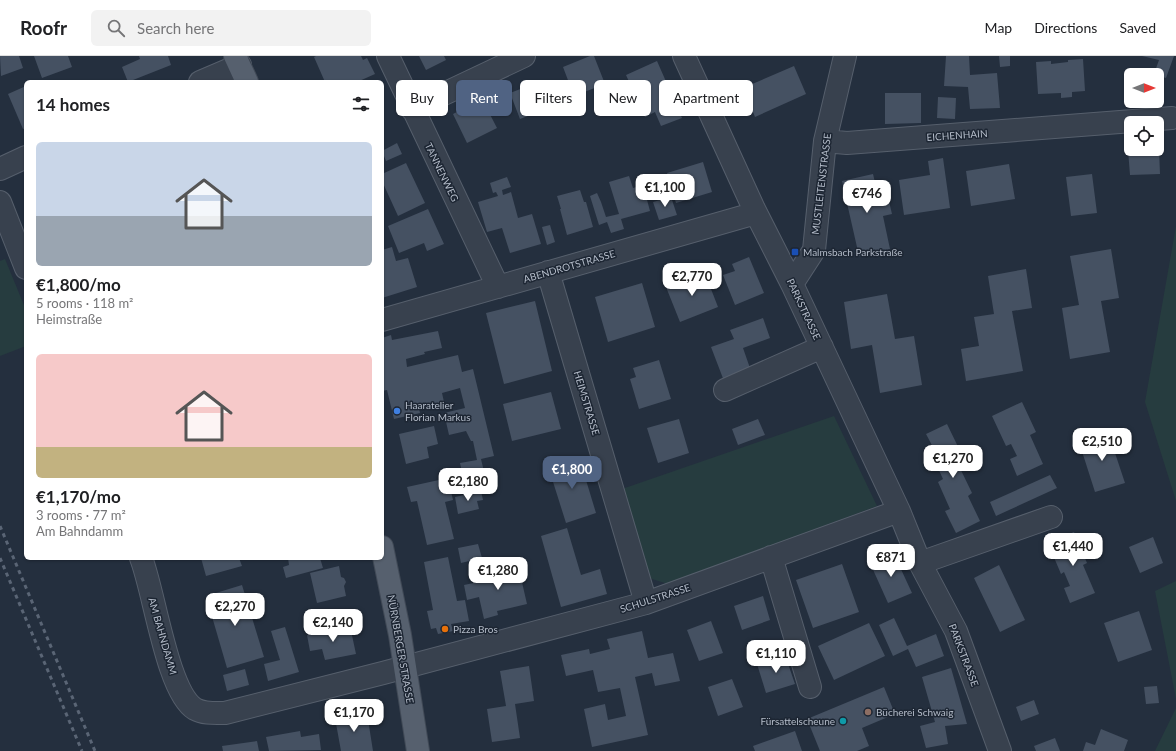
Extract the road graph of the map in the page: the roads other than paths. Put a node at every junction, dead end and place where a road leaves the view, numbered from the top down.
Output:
1 (388, 56) edge
2 (524, 56) edge
3 (684, 56) edge
4 (844, 56) edge
5 (240, 68) edge
6 (206, 80) edge
7 (399, 80) edge
8 (448, 92) edge
9 (415, 116) edge
10 (1172, 118) dead end
11 (825, 141) junction
12 (24, 158) edge
13 (0, 169) edge
14 (0, 202) edge
15 (756, 213) junction
16 (24, 263) edge
17 (548, 272) junction
18 (792, 284) junction
19 (498, 287) junction
20 (384, 319) edge
21 (822, 347) junction
22 (726, 390) dead end
23 (899, 511) junction
24 (1051, 517) dead end
25 (384, 557) edge
26 (771, 557) junction
27 (142, 560) edge
28 (920, 563) junction
29 (646, 602) junction
30 (405, 667) junction
31 (810, 686) dead end
32 (418, 751) edge
33 (1000, 751) edge

1 - 7 street, TANNENWEG
2 - 8 street
3 - 15 street, PARKSTRASSE
4 - 11 street, MUSTLEITENSTRASSE
5 - 6 street
9 - 19 street, TANNENWEG
10 - 11 street, EICHENHAIN
11 - 18 street, MUSTLEITENSTRASSE
12 - 13 street
14 - 16 street
15 - 17 street, ABENDROTSTRASSE
15 - 18 street, PARKSTRASSE
17 - 19 street, ABENDROTSTRASSE
17 - 29 street, HEIMSTRASSE
18 - 21 street, PARKSTRASSE
19 - 20 street, ABENDROTSTRASSE
21 - 22 street
21 - 23 street, PARKSTRASSE
23 - 26 street, SCHULSTRASSE
23 - 28 street, PARKSTRASSE
24 - 28 street
25 - 30 main road, NÜRNBERGER STRASSE
26 - 29 street, SCHULSTRASSE
26 - 31 street
27 - 30 street, AM BAHNDAMM
28 - 33 street, PARKSTRASSE
29 - 30 street, SCHULSTRASSE
30 - 32 main road, NÜRNBERGER STRASSE

